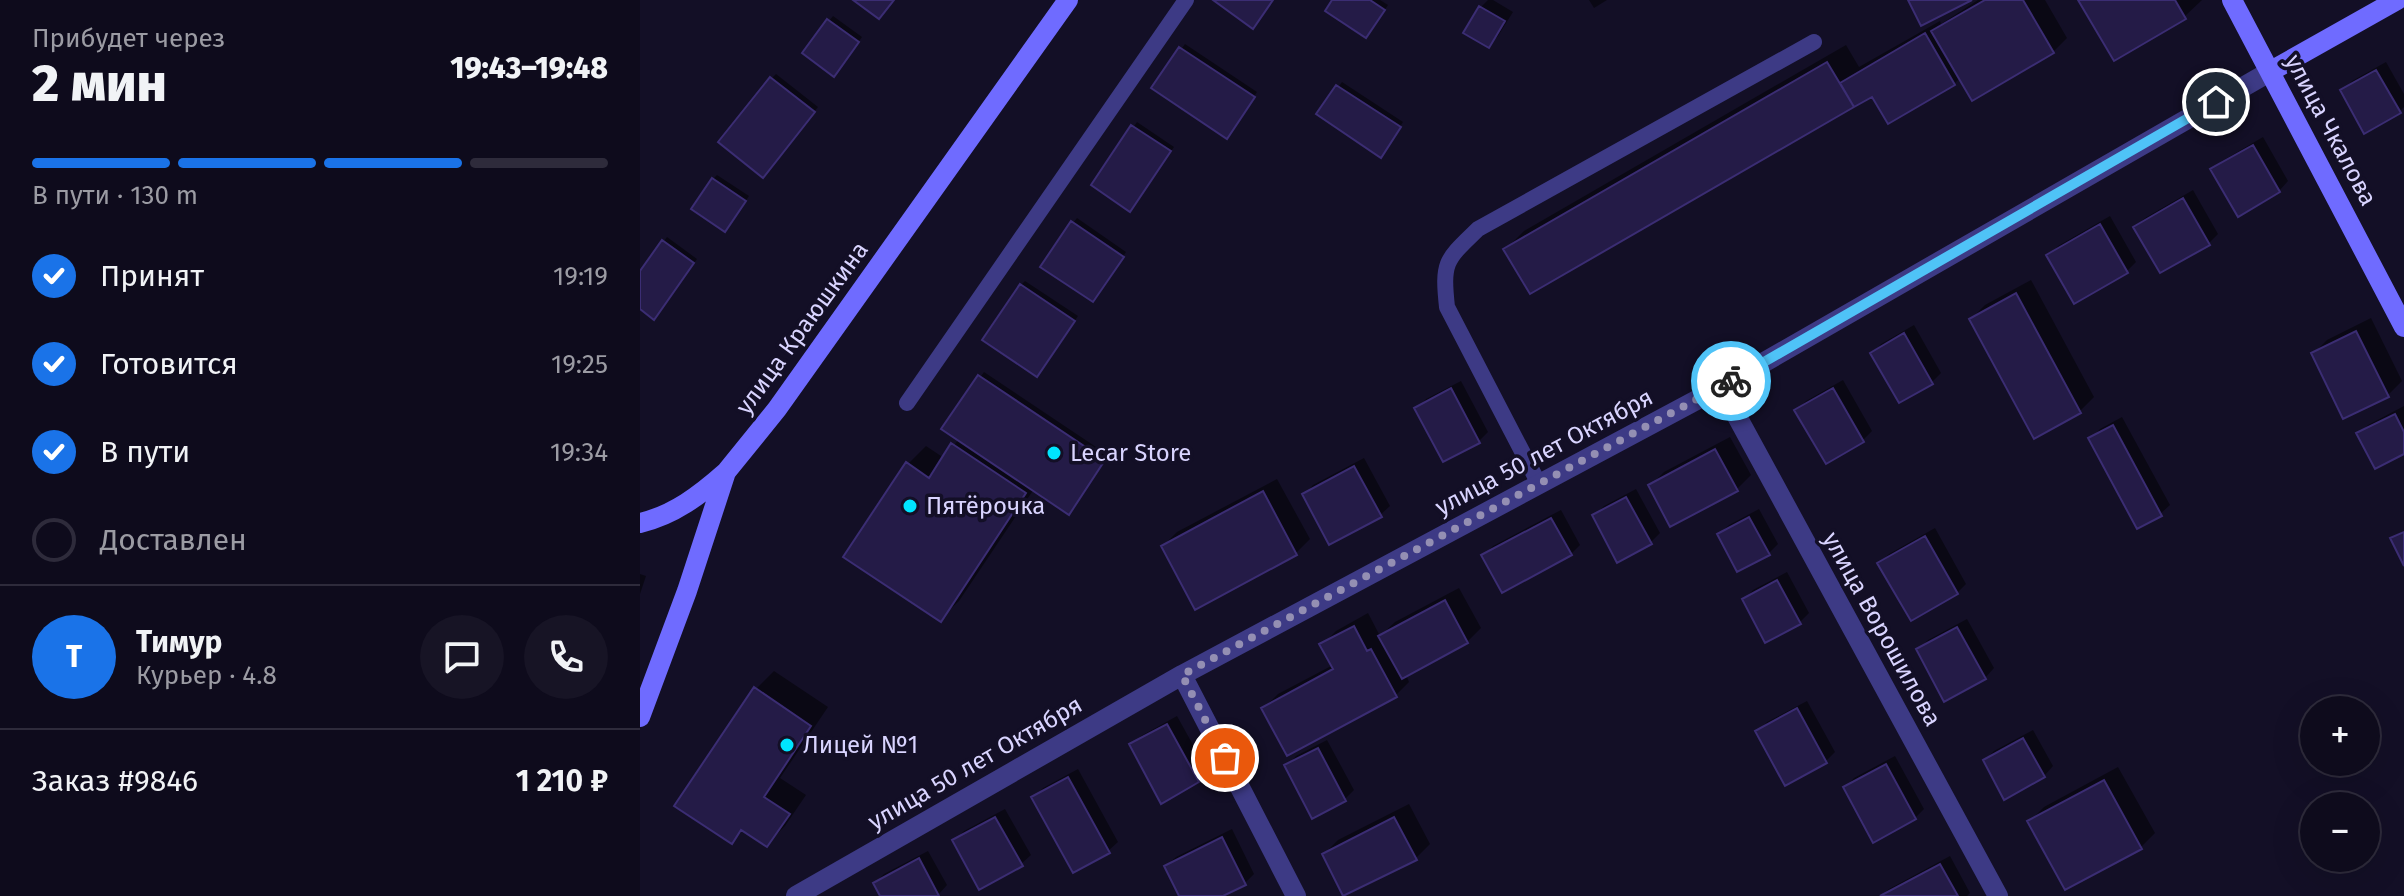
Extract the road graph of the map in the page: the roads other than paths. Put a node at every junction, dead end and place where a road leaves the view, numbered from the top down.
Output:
1 (1068, 0) edge
2 (1186, 0) edge
3 (2232, 0) edge
4 (2397, 0) edge
5 (1814, 42) dead end
6 (2271, 71) junction
7 (2404, 327) edge
8 (1721, 387) junction
9 (907, 403) dead end
10 (726, 472) junction
11 (1539, 484) junction
12 (640, 523) edge
13 (1182, 675) junction
14 (640, 717) edge
15 (796, 896) edge
16 (1296, 896) edge
17 (1998, 896) edge

1 - 10 street, улица Краюшкина
2 - 9 lane
3 - 6 street, улица Чкалова
4 - 6 street, улица 50 лет Октября
5 - 11 lane
6 - 7 street, улица Чкалова
6 - 8 street, улица 50 лет Октября
8 - 11 street, улица 50 лет Октября
8 - 17 street, улица Ворошилова
10 - 12 street
10 - 14 street, улица Краюшкина
11 - 13 street, улица 50 лет Октября
13 - 15 street, улица 50 лет Октября
13 - 16 street

